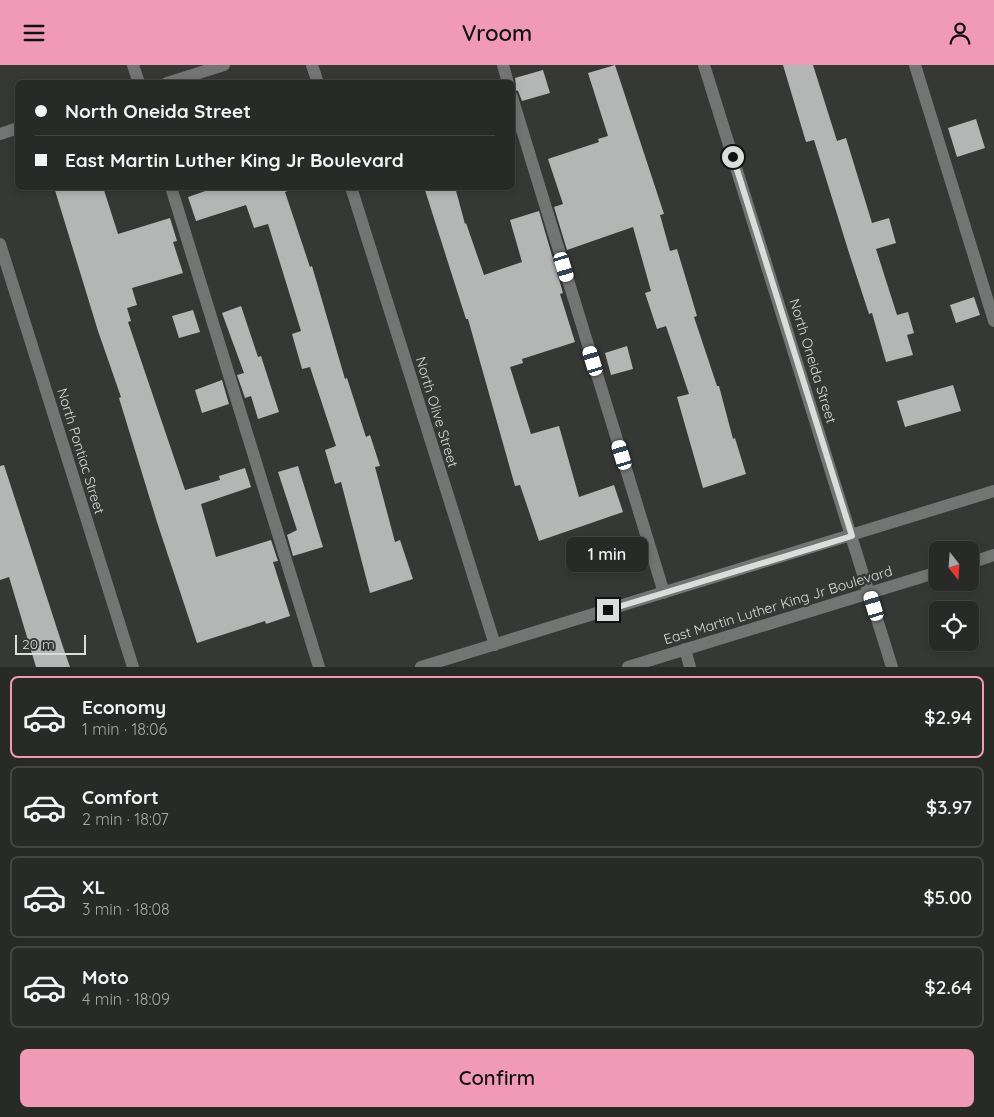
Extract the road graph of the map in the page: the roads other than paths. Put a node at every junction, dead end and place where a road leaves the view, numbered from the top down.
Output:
1 (134, 65) edge
2 (224, 65) edge
3 (312, 65) edge
4 (502, 65) edge
5 (704, 65) edge
6 (915, 65) edge
7 (138, 80) edge
8 (176, 80) edge
9 (317, 80) edge
10 (507, 80) edge
11 (515, 107) edge
12 (15, 129) edge
13 (0, 133) edge
14 (172, 190) edge
15 (352, 190) edge
16 (0, 244) edge
17 (994, 321) edge
18 (994, 491) edge
19 (852, 536) junction
20 (994, 555) edge
21 (979, 560) edge
22 (929, 575) edge
23 (664, 593) junction
24 (870, 593) junction
25 (495, 645) junction
26 (685, 649) junction
27 (133, 667) edge
28 (319, 667) edge
29 (421, 667) edge
30 (628, 667) edge
31 (690, 667) edge
32 (892, 667) edge

1 - 7 street
2 - 8 street
3 - 9 street
4 - 10 street
5 - 19 street, North Oneida Street
6 - 17 street
11 - 23 street
12 - 13 street
14 - 28 street
15 - 25 street, North Olive Street
16 - 27 street, North Pontiac Street
18 - 19 street
19 - 23 street
19 - 24 street, North Oneida Street
20 - 21 street
22 - 24 street, East Martin Luther King Jr Boulevard
23 - 25 street
24 - 26 street, East Martin Luther King Jr Boulevard
24 - 32 street, North Oneida Street
25 - 29 street
26 - 30 street, East Martin Luther King Jr Boulevard
26 - 31 street

